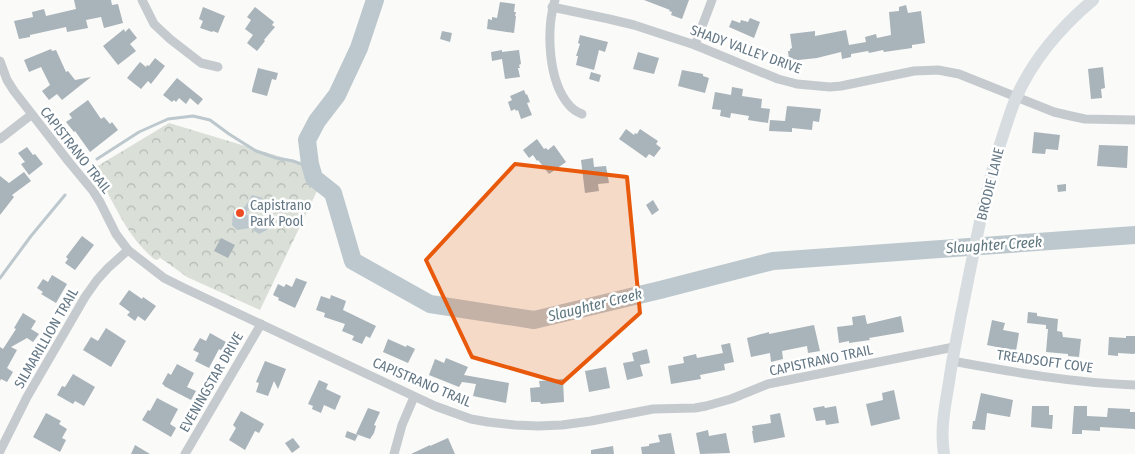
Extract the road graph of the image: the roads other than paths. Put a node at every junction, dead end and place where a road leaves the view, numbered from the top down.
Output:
1 (142, 0) edge
2 (712, 0) edge
3 (1093, 0) edge
4 (553, 4) edge
5 (695, 45) junction
6 (0, 61) edge
7 (218, 67) dead end
8 (1016, 98) junction
9 (582, 114) dead end
10 (32, 115) junction
11 (1135, 120) edge
12 (0, 139) edge
13 (128, 250) junction
14 (261, 324) junction
15 (954, 347) junction
16 (952, 361) junction
17 (1135, 385) edge
18 (414, 397) junction
19 (0, 451) edge
20 (190, 452) edge
21 (394, 454) edge
22 (944, 454) edge

1 - 7 street
2 - 5 street
3 - 8 main road, BRODIE LANE
4 - 5 street, SHADY VALLEY DRIVE
4 - 9 street
5 - 8 street, SHADY VALLEY DRIVE
6 - 10 street, CAPISTRANO TRAIL
8 - 11 street, SHADY VALLEY DRIVE
8 - 15 main road, BRODIE LANE
10 - 12 street
10 - 13 street, CAPISTRANO TRAIL
13 - 14 street, CAPISTRANO TRAIL
13 - 19 street, SILMARILLION TRAIL
14 - 18 street, CAPISTRANO TRAIL
14 - 20 street, EVENINGSTAR DRIVE
15 - 16 main road, BRODIE LANE
15 - 18 street, CAPISTRANO TRAIL
16 - 17 street, TREADSOFT COVE
16 - 22 main road, BRODIE LANE
18 - 21 street

